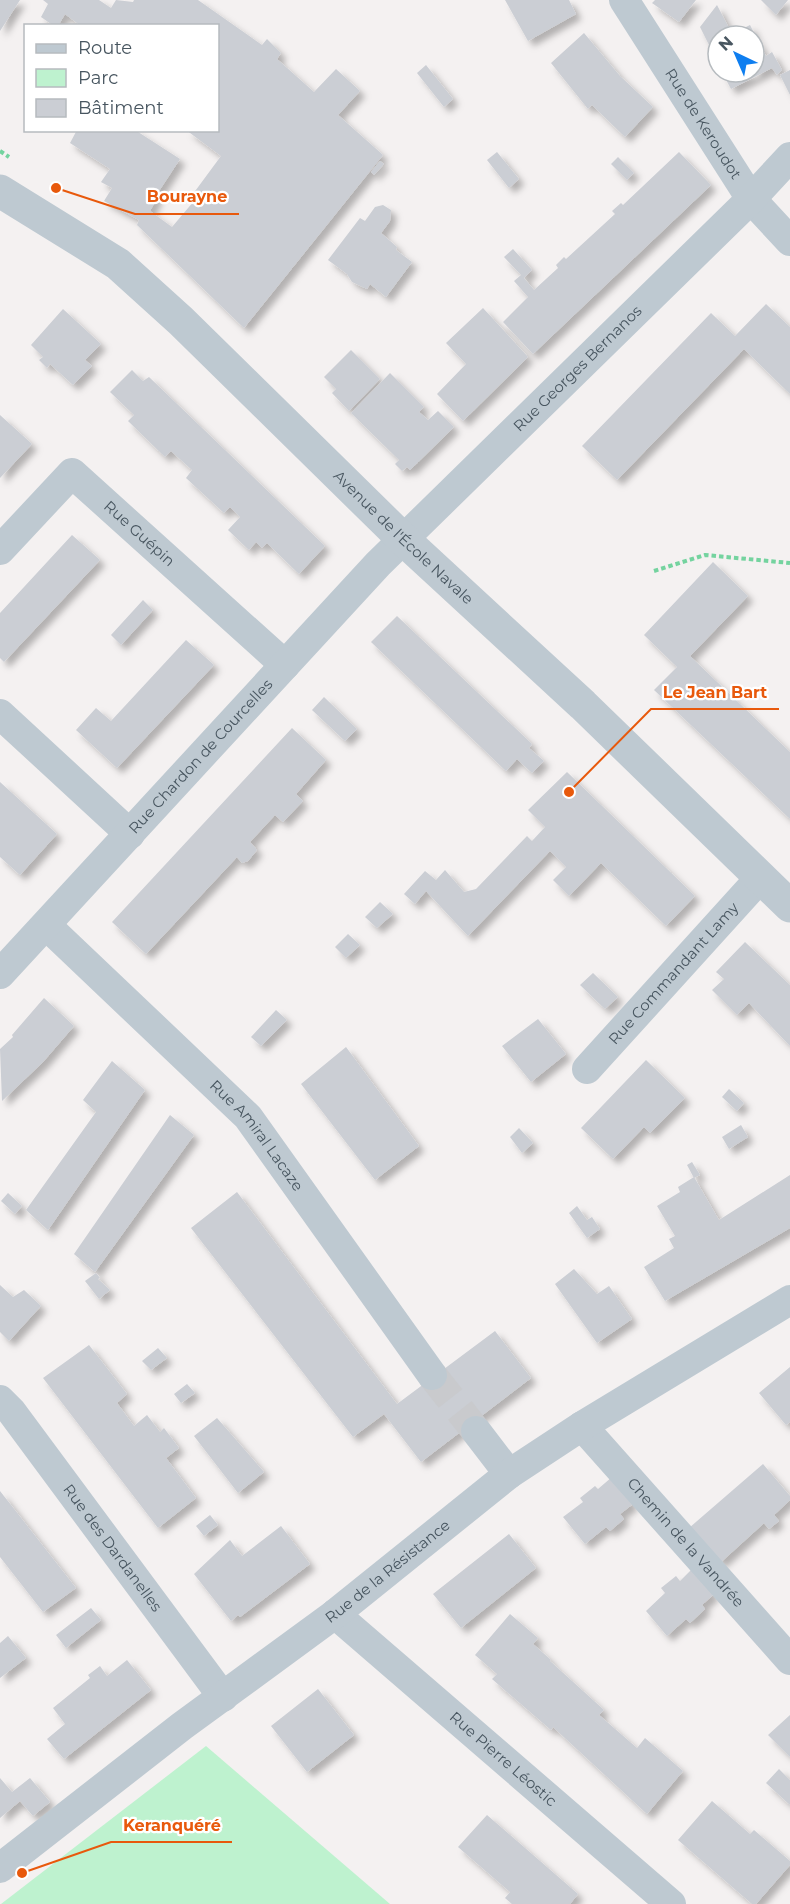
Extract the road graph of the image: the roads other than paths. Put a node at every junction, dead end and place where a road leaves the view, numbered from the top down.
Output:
1 (624, 0) edge
2 (790, 157) edge
3 (0, 191) edge
4 (751, 199) junction
5 (790, 241) edge
6 (404, 540) junction
7 (0, 550) edge
8 (285, 665) junction
9 (0, 714) edge
10 (130, 834) junction
11 (761, 877) junction
12 (790, 906) edge
13 (47, 926) junction
14 (3, 971) edge
15 (586, 1069) dead end
16 (790, 1300) edge
17 (432, 1375) tunnel mouth
18 (0, 1400) edge
19 (582, 1426) junction
20 (476, 1431) tunnel mouth
21 (509, 1474) junction
22 (335, 1614) junction
23 (790, 1660) edge
24 (223, 1697) junction
25 (0, 1868) edge
26 (671, 1904) edge

1 - 4 street, Rue de Keroudot
2 - 4 street, Rue Georges Bernanos
3 - 6 street, Avenue de l'École Navale
4 - 5 street, Rue de Keroudot
4 - 6 street, Rue Georges Bernanos
6 - 8 street, Rue Chardon de Courcelles
6 - 11 street, Avenue de l'École Navale
7 - 8 street, Rue Guépin
8 - 10 street, Rue Chardon de Courcelles
9 - 10 street
10 - 13 street, Rue Chardon de Courcelles
11 - 12 street, Avenue de l'École Navale
11 - 15 street, Rue Commandant Lamy
13 - 14 street, Rue Chardon de Courcelles
13 - 17 street, Rue Amiral Lacaze
16 - 19 street, Rue de la Résistance
18 - 24 street, Rue des Dardanelles
19 - 21 street, Rue de la Résistance
19 - 23 street, Chemin de la Vandrée
20 - 21 street
21 - 22 street, Rue de la Résistance
22 - 24 street, Rue de la Résistance
22 - 26 street, Rue Pierre Léostic
24 - 25 street, Rue de la Résistance

